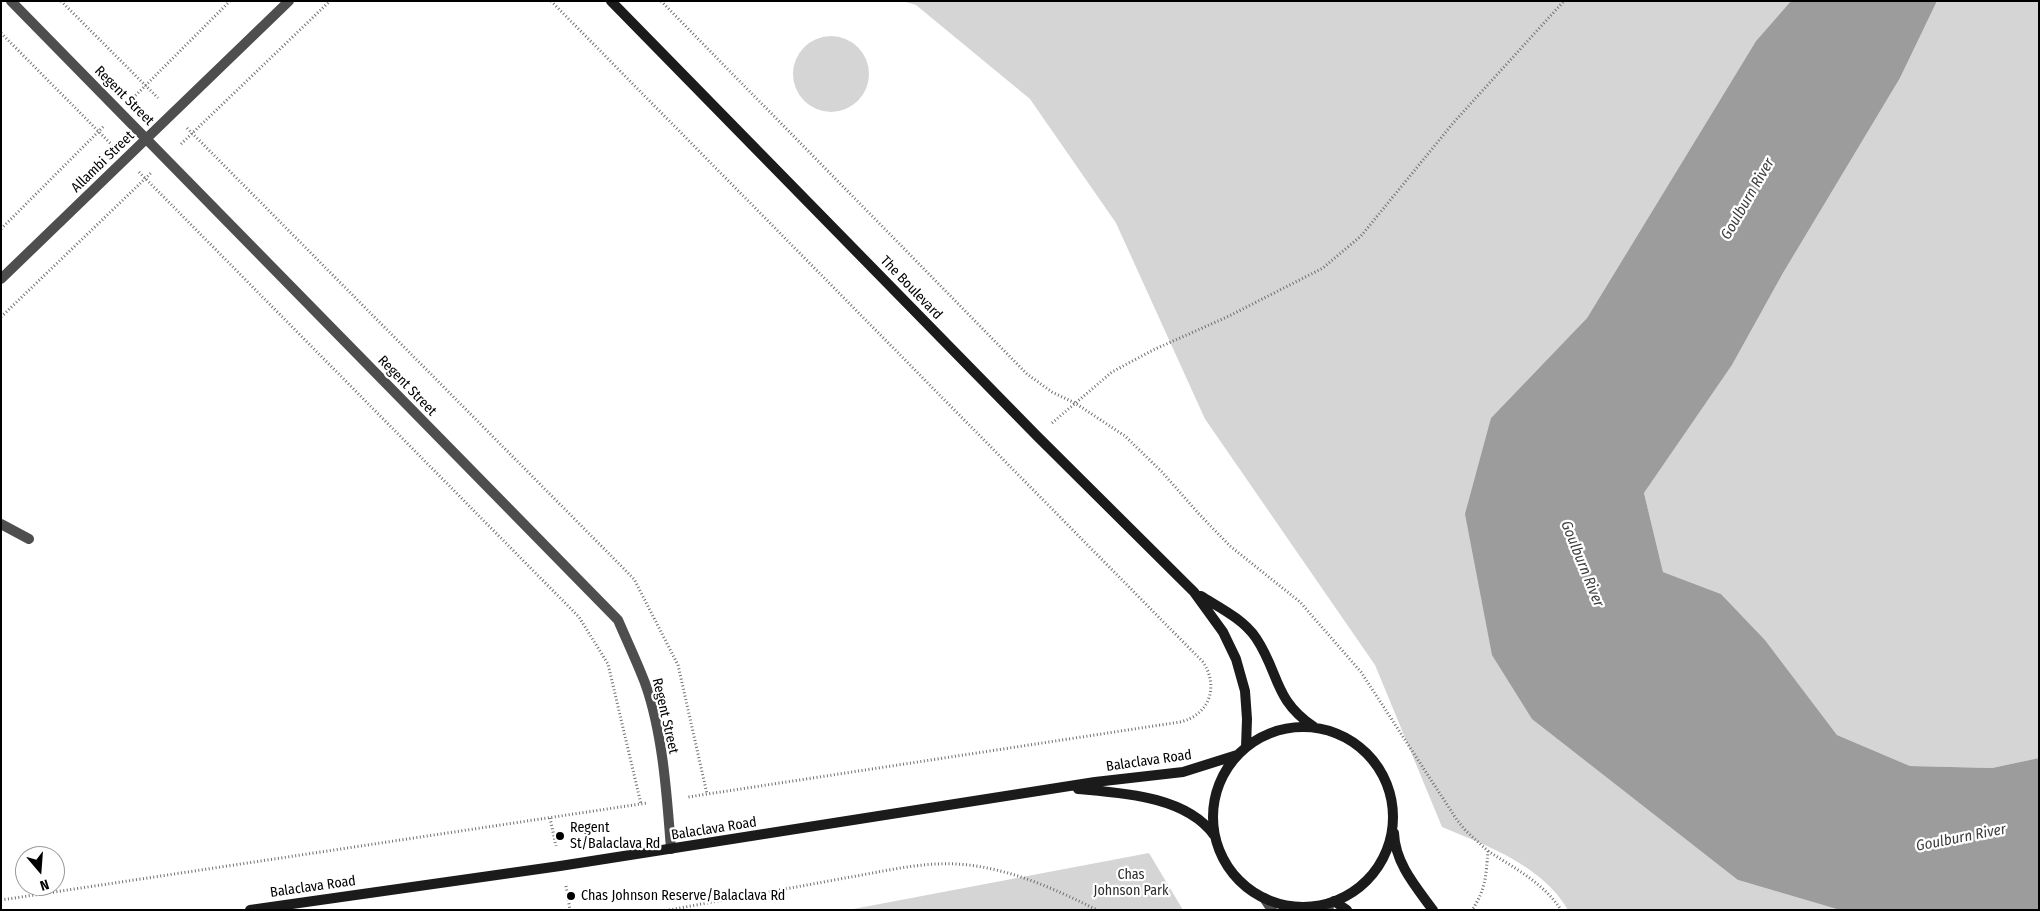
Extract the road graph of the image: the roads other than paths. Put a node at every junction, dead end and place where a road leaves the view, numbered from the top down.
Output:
1 (11, 1) edge
2 (289, 1) edge
3 (611, 1) edge
4 (146, 139) junction
5 (1, 279) edge
6 (1, 524) edge
7 (29, 539) dead end
8 (1194, 592) junction
9 (1314, 728) junction
10 (1246, 747) junction
11 (1237, 756) junction
12 (1063, 788) junction
13 (1393, 820) junction
14 (1214, 836) junction
15 (671, 849) junction
16 (1264, 898) junction
17 (1331, 905) edge
18 (250, 910) edge
19 (1272, 910) edge
20 (1347, 910) edge
21 (1433, 910) edge

1 - 4 street, Regent Street
2 - 4 street, Allambi Street
3 - 8 street, The Boulevard
4 - 5 street, Allambi Street
4 - 15 street, Regent Street
6 - 7 street
8 - 9 street, The Boulevard
8 - 10 street, The Boulevard
9 - 10 street
9 - 13 street
10 - 11 street
11 - 12 street, Balaclava Road
11 - 14 street
12 - 14 street, Balaclava Road
12 - 15 street, Balaclava Road
13 - 17 street
13 - 21 street
14 - 16 street
15 - 18 street, Balaclava Road
16 - 17 street
16 - 19 street
17 - 20 street

